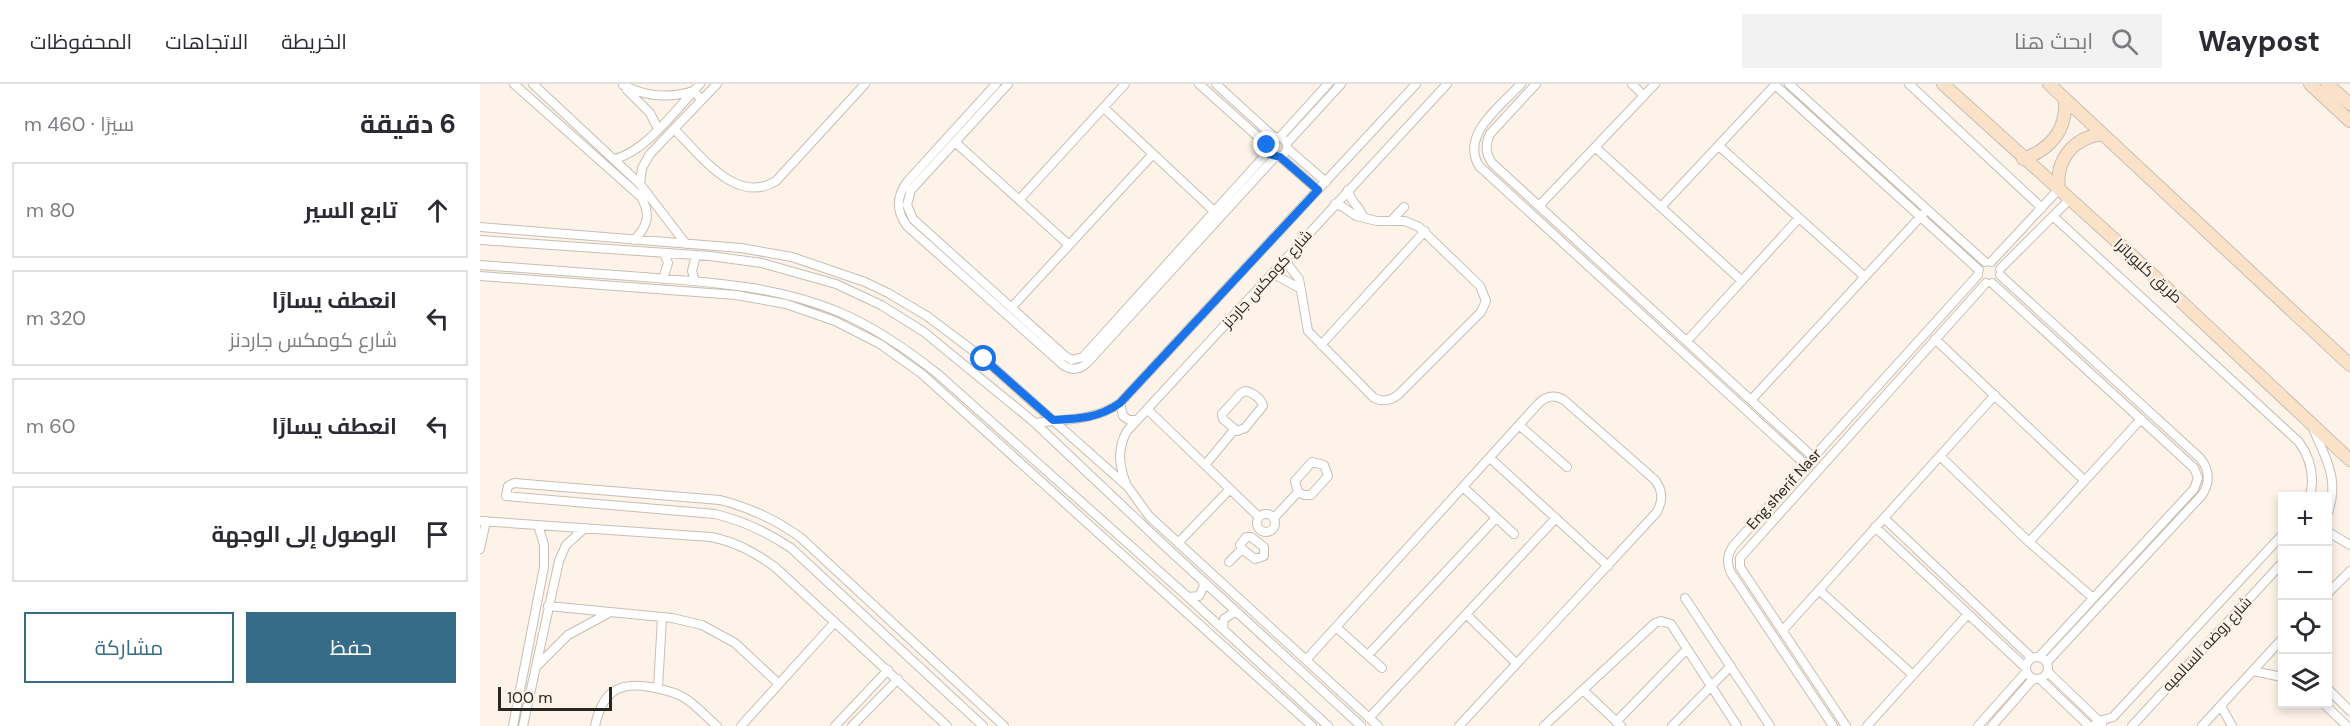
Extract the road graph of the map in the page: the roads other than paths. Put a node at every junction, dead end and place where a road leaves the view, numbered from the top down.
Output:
1 (533, 84) edge
2 (717, 84) edge
3 (866, 84) edge
4 (996, 84) edge
5 (1008, 84) edge
6 (1125, 84) edge
7 (1199, 84) edge
8 (1216, 84) edge
9 (1328, 84) edge
10 (1341, 84) edge
11 (1416, 84) edge
12 (1447, 84) edge
13 (1521, 84) edge
14 (1536, 84) edge
15 (1632, 84) edge
16 (1655, 84) edge
17 (1789, 84) edge
18 (1909, 84) edge
19 (1943, 84) edge
20 (2049, 84) edge
21 (2310, 84) edge
22 (2327, 84) edge
23 (622, 85) edge
24 (1774, 85) edge
25 (519, 86) edge
26 (696, 87) edge
27 (1644, 96) junction
28 (702, 100) junction
29 (2065, 100) junction
30 (2350, 104) edge
31 (1104, 108) junction
32 (2350, 121) edge
33 (658, 129) junction
34 (674, 129) junction
35 (584, 131) junction
36 (2102, 134) junction
37 (577, 140) junction
38 (1282, 141) junction
39 (955, 142) junction
40 (1719, 146) junction
41 (1595, 147) junction
42 (1272, 153) junction
43 (1153, 154) junction
44 (614, 159) junction
45 (2023, 159) junction
46 (1326, 182) junction
47 (640, 184) junction
48 (2059, 189) junction
49 (1318, 190) junction
50 (1348, 190) junction
51 (2070, 199) junction
52 (1019, 200) junction
53 (649, 201) junction
54 (1335, 204) junction
55 (1539, 206) junction
56 (1404, 207) dead end
57 (1661, 207) junction
58 (2042, 208) junction
59 (1928, 209) junction
60 (660, 210) junction
61 (1214, 211) junction
62 (648, 215) junction
63 (1363, 217) junction
64 (1921, 217) junction
65 (2054, 217) junction
66 (1799, 218) junction
67 (1391, 221) junction
68 (2026, 226) junction
69 (480, 227) edge
70 (1425, 231) junction
71 (2035, 234) junction
72 (480, 240) edge
73 (634, 240) junction
74 (686, 244) junction
75 (1070, 245) junction
76 (664, 253) junction
77 (696, 255) junction
78 (790, 257) junction
79 (1286, 258) junction
80 (1988, 262) junction
81 (480, 265) edge
82 (787, 268) junction
83 (577, 272) junction
84 (1978, 272) junction
85 (2000, 272) junction
86 (1272, 273) junction
87 (480, 276) edge
88 (1865, 277) junction
89 (663, 279) junction
90 (1742, 280) junction
91 (695, 281) junction
92 (577, 283) junction
93 (1989, 283) junction
94 (1299, 288) junction
95 (1012, 307) junction
96 (1935, 339) junction
97 (1687, 341) junction
98 (1321, 345) junction
99 (2085, 353) junction
100 (984, 359) junction
101 (2078, 361) junction
102 (2350, 366) edge
103 (973, 371) junction
104 (1872, 392) junction
105 (1995, 395) junction
106 (1751, 400) junction
107 (1881, 400) junction
108 (1120, 403) junction
109 (1147, 409) junction
110 (2141, 419) junction
111 (1053, 420) junction
112 (1136, 420) junction
113 (1035, 423) junction
114 (2310, 423) junction
115 (1519, 425) junction
116 (1234, 430) junction
117 (1021, 446) junction
118 (1011, 455) junction
119 (1940, 456) junction
120 (1813, 457) junction
121 (1490, 458) junction
122 (2350, 460) edge
123 (1204, 465) junction
124 (1806, 465) junction
125 (1567, 467) dead end
126 (2084, 480) junction
127 (1128, 487) junction
128 (1463, 487) junction
129 (1230, 489) junction
130 (1298, 492) dead end
131 (2310, 492) edge
132 (2332, 492) edge
133 (643, 494) junction
134 (642, 508) junction
135 (1149, 516) junction
136 (1259, 517) junction
137 (1274, 518) junction
138 (1496, 518) junction
139 (1556, 518) junction
140 (1884, 518) junction
141 (483, 521) edge
142 (1142, 524) junction
143 (538, 525) junction
144 (1875, 527) junction
145 (585, 528) junction
146 (1265, 532) junction
147 (1514, 534) dead end
148 (2332, 534) edge
149 (2278, 540) edge
150 (1257, 541) junction
151 (2029, 542) junction
152 (1178, 543) junction
153 (2144, 543) junction
154 (2350, 545) edge
155 (480, 549) edge
156 (1242, 549) junction
157 (2151, 551) junction
158 (1229, 562) dead end
159 (1608, 566) junction
160 (544, 567) junction
161 (2278, 568) edge
162 (556, 569) junction
163 (2350, 571) edge
164 (1202, 580) junction
165 (2332, 589) edge
166 (1820, 590) junction
167 (1188, 597) junction
168 (1685, 598) dead end
169 (2093, 598) junction
170 (548, 606) junction
171 (607, 613) junction
172 (1238, 613) junction
173 (1466, 614) junction
174 (1968, 614) junction
175 (662, 618) junction
176 (834, 623) junction
177 (1336, 627) junction
178 (1222, 629) junction
179 (1783, 630) junction
180 (2278, 644) edge
181 (1687, 649) junction
182 (1368, 655) junction
183 (2036, 657) junction
184 (1306, 660) junction
185 (2047, 662) junction
186 (1515, 663) junction
187 (1731, 666) junction
188 (1382, 668) dead end
189 (535, 669) junction
190 (888, 670) junction
191 (2026, 670) junction
192 (2253, 671) junction
193 (2048, 672) junction
194 (1913, 675) junction
195 (2278, 676) edge
196 (898, 679) junction
197 (2037, 679) junction
198 (779, 684) junction
199 (1711, 686) junction
200 (658, 688) junction
201 (1822, 689) junction
202 (1583, 690) junction
203 (2332, 693) edge
204 (1813, 696) junction
205 (858, 701) junction
206 (2221, 706) junction
207 (985, 708) junction
208 (2328, 708) edge
209 (869, 709) junction
210 (2350, 711) edge
211 (1369, 718) junction
212 (975, 719) junction
213 (943, 724) edge
214 (1619, 724) edge
215 (2099, 724) edge
216 (513, 726) edge
217 (523, 726) edge
218 (595, 726) edge
219 (717, 726) edge
220 (741, 726) edge
221 (834, 726) edge
222 (852, 726) edge
223 (983, 726) edge
224 (1004, 726) edge
225 (1312, 726) edge
226 (1328, 726) edge
227 (1361, 726) edge
228 (1378, 726) edge
229 (1459, 726) edge
230 (1544, 726) edge
231 (1672, 726) edge
232 (1737, 726) edge
233 (1770, 726) edge
234 (1833, 726) edge
235 (1846, 726) edge
236 (1867, 726) edge
237 (1977, 726) edge
238 (1992, 726) edge
239 (2089, 726) edge
240 (2132, 726) edge
241 (2202, 726) edge
242 (2232, 726) edge
243 (2347, 726) edge

1 - 35 street
2 - 28 street
3 - 34 street
4 - 42 street
5 - 39 street
6 - 31 street
7 - 42 street
8 - 38 street
9 - 38 street
10 - 38 street
11 - 46 street, شارع كومكس جاردنز
12 - 50 street, شارع كومكس جاردنز
13 - 124 street
14 - 55 street
15 - 27 street
16 - 27 street
17 - 59 street
18 - 58 street
19 - 45 main road, طريق كليوباترا
20 - 29 main road
21 - 32 main road
22 - 30 main road
23 - 26 street
23 - 33 street
24 - 40 street
24 - 64 street
25 - 37 street
26 - 28 street
26 - 33 street
27 - 41 street
28 - 34 street
29 - 36 main road
29 - 45 main road
31 - 43 street
31 - 52 street
33 - 44 street
34 - 47 street
35 - 37 street
35 - 44 street
36 - 48 main road
36 - 102 main road
37 - 53 street
38 - 42 street
38 - 42 street
38 - 46 street
39 - 52 street
39 - 95 street
40 - 57 street
40 - 66 street
41 - 55 street
41 - 57 street
42 - 49 street
42 - 61 street
43 - 61 street
43 - 75 street
44 - 47 street
45 - 48 main road, طريق كليوباترا
46 - 49 street, شارع كومكس جاردنز
47 - 53 street
48 - 51 main road, طريق كليوباترا
48 - 58 street, Eng.sherif Nasr
49 - 108 street, شارع كومكس جاردنز
50 - 54 street, شارع كومكس جاردنز
50 - 63 street
51 - 65 street
51 - 114 main road, طريق كليوباترا
52 - 75 street
53 - 60 street
53 - 62 street
54 - 63 street
54 - 79 street, شارع كومكس جاردنز
55 - 97 street
56 - 67 street
57 - 90 street
58 - 68 street, Eng.sherif Nasr
59 - 64 street
59 - 80 street
60 - 62 street
60 - 74 street
61 - 95 street
62 - 73 street
63 - 67 street
64 - 84 street
64 - 88 street
65 - 71 street
65 - 131 street
66 - 88 street
66 - 90 street
67 - 70 street
68 - 71 street
68 - 80 street, Eng.sherif Nasr
69 - 73 street
70 - 98 street
70 - 98 street
71 - 85 street
72 - 76 street
73 - 74 street
74 - 78 street
75 - 95 street
76 - 77 street
76 - 89 street
77 - 82 street
77 - 91 street
78 - 82 street
78 - 100 street
79 - 86 street, شارع كومكس جاردنز
79 - 94 street
80 - 84 street, Eng.sherif Nasr
80 - 85 street
81 - 83 street
82 - 103 street
83 - 89 street
83 - 92 street
84 - 93 street
84 - 104 street, Eng.sherif Nasr
85 - 93 street
85 - 99 street
86 - 94 street
86 - 109 street, شارع كومكس جاردنز
87 - 92 street
88 - 106 street
89 - 91 street
90 - 97 street
91 - 117 street
92 - 118 street
93 - 96 street
93 - 101 street
94 - 98 street
96 - 105 street
96 - 107 street
97 - 106 street
99 - 101 street
99 - 157 street
100 - 103 street
100 - 111 street
101 - 110 street
103 - 113 street
104 - 107 street
104 - 120 street, Eng.sherif Nasr
105 - 119 street
105 - 126 street
106 - 120 street
107 - 179 street
108 - 111 street, شارع كومكس جاردنز
108 - 112 street
109 - 112 street, شارع كومكس جاردنز
109 - 123 street
110 - 126 street
110 - 153 street
111 - 113 street, شارع كومكس جاردنز
111 - 127 street
112 - 127 street, شارع كومكس جاردنز
113 - 142 street
114 - 122 main road, طريق كليوباترا
114 - 132 street
115 - 121 street
115 - 125 street
115 - 159 street
116 - 116 street
116 - 123 street
117 - 118 street
117 - 167 street
118 - 225 street
119 - 140 street
119 - 151 street
120 - 124 street, Eng.sherif Nasr
121 - 128 street
121 - 139 street
123 - 129 street
124 - 204 street, Eng.sherif Nasr
126 - 151 street
127 - 135 street
128 - 138 street
128 - 177 street
129 - 136 street
129 - 152 street
130 - 137 street
133 - 134 street
133 - 134 street
133 - 207 street
134 - 212 street
135 - 142 street
135 - 152 street
136 - 137 street
136 - 146 street
137 - 146 street
138 - 147 street
138 - 182 street
139 - 159 street
139 - 173 street
140 - 144 street
140 - 183 street
141 - 143 street
141 - 155 street
142 - 164 street
143 - 145 street
143 - 160 street
144 - 166 street
144 - 174 street
145 - 162 street
145 - 176 street
146 - 150 street
148 - 154 street
149 - 215 street
150 - 156 street
150 - 156 street
151 - 169 street
152 - 184 street
153 - 157 street
153 - 169 street
156 - 158 street
157 - 185 street
159 - 186 street
160 - 162 street
160 - 216 street
161 - 240 street, شارع روضه السالميه
162 - 170 street
163 - 165 street
164 - 167 street
164 - 172 street
166 - 179 street
166 - 194 street
167 - 178 street
168 - 187 street
169 - 183 street
170 - 171 street
170 - 189 street
171 - 175 street
171 - 189 street
172 - 178 street
172 - 227 street
173 - 186 street
173 - 211 street
174 - 191 street
174 - 194 street
175 - 198 street
175 - 200 street
176 - 190 street
176 - 198 street
177 - 182 street
177 - 184 street
178 - 226 street
179 - 201 street
180 - 192 street
181 - 199 street
181 - 202 street
181 - 214 street
182 - 188 street
183 - 185 street
183 - 191 street
184 - 211 street
185 - 193 street
186 - 229 street
187 - 199 street
187 - 233 street
189 - 217 street
190 - 196 street
190 - 205 street
191 - 197 street
191 - 237 street
192 - 195 street
192 - 206 street
193 - 197 street
193 - 215 street
194 - 236 street
196 - 209 street
196 - 213 street
197 - 238 street
197 - 239 street
198 - 220 street
199 - 231 street
199 - 232 street
200 - 218 street
200 - 219 street
201 - 204 street
201 - 235 street
202 - 214 street
202 - 230 street
203 - 210 street
204 - 234 street, Eng.sherif Nasr
205 - 209 street
205 - 221 street
206 - 241 street
206 - 242 street
207 - 212 street
207 - 224 street
208 - 243 street
209 - 222 street
211 - 228 street
212 - 223 street

